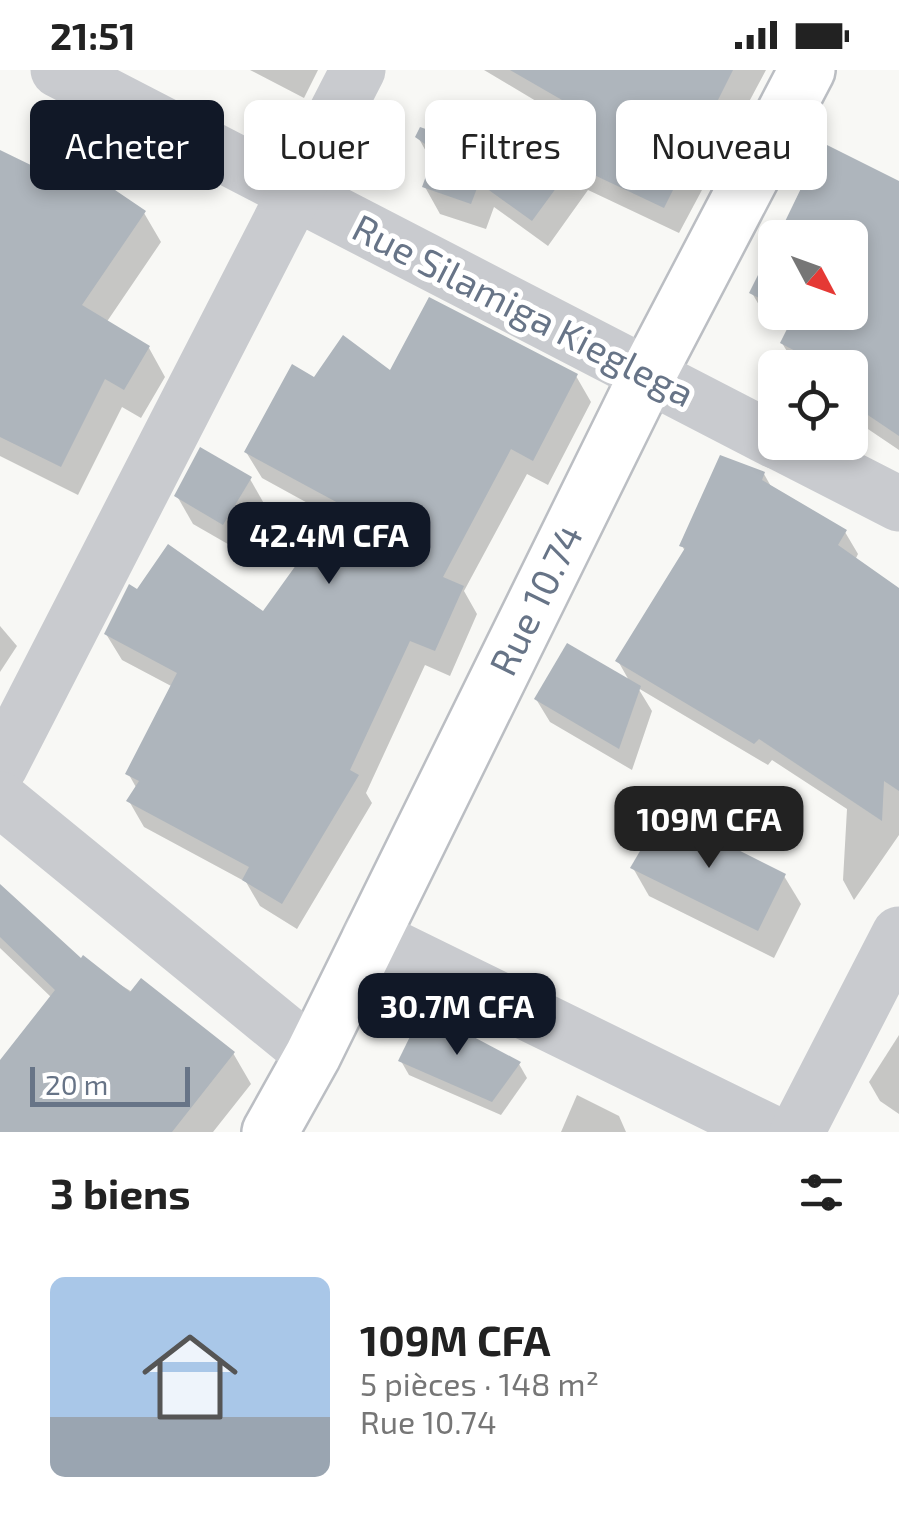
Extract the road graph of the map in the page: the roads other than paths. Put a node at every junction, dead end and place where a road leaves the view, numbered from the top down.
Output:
1 (58, 70) edge
2 (358, 70) edge
3 (807, 70) edge
4 (294, 193) junction
5 (647, 376) junction
6 (758, 432) edge
7 (812, 460) edge
8 (899, 504) edge
9 (0, 767) edge
10 (0, 799) edge
11 (899, 934) edge
12 (370, 936) junction
13 (313, 1055) junction
14 (270, 1132) edge
15 (770, 1132) edge
16 (797, 1132) edge

1 - 4 street, Rue Silamiga Kieglega
2 - 4 street
3 - 5 main road, Rue 10.74
4 - 5 street, Rue Silamiga Kieglega
4 - 9 street
5 - 6 street, Rue Silamiga Kieglega
5 - 12 main road, Rue 10.74
7 - 8 street, Rue Silamiga Kieglega
10 - 13 street
11 - 16 street
12 - 13 main road, Rue 10.74
12 - 15 street
13 - 14 main road, Rue 10.74

